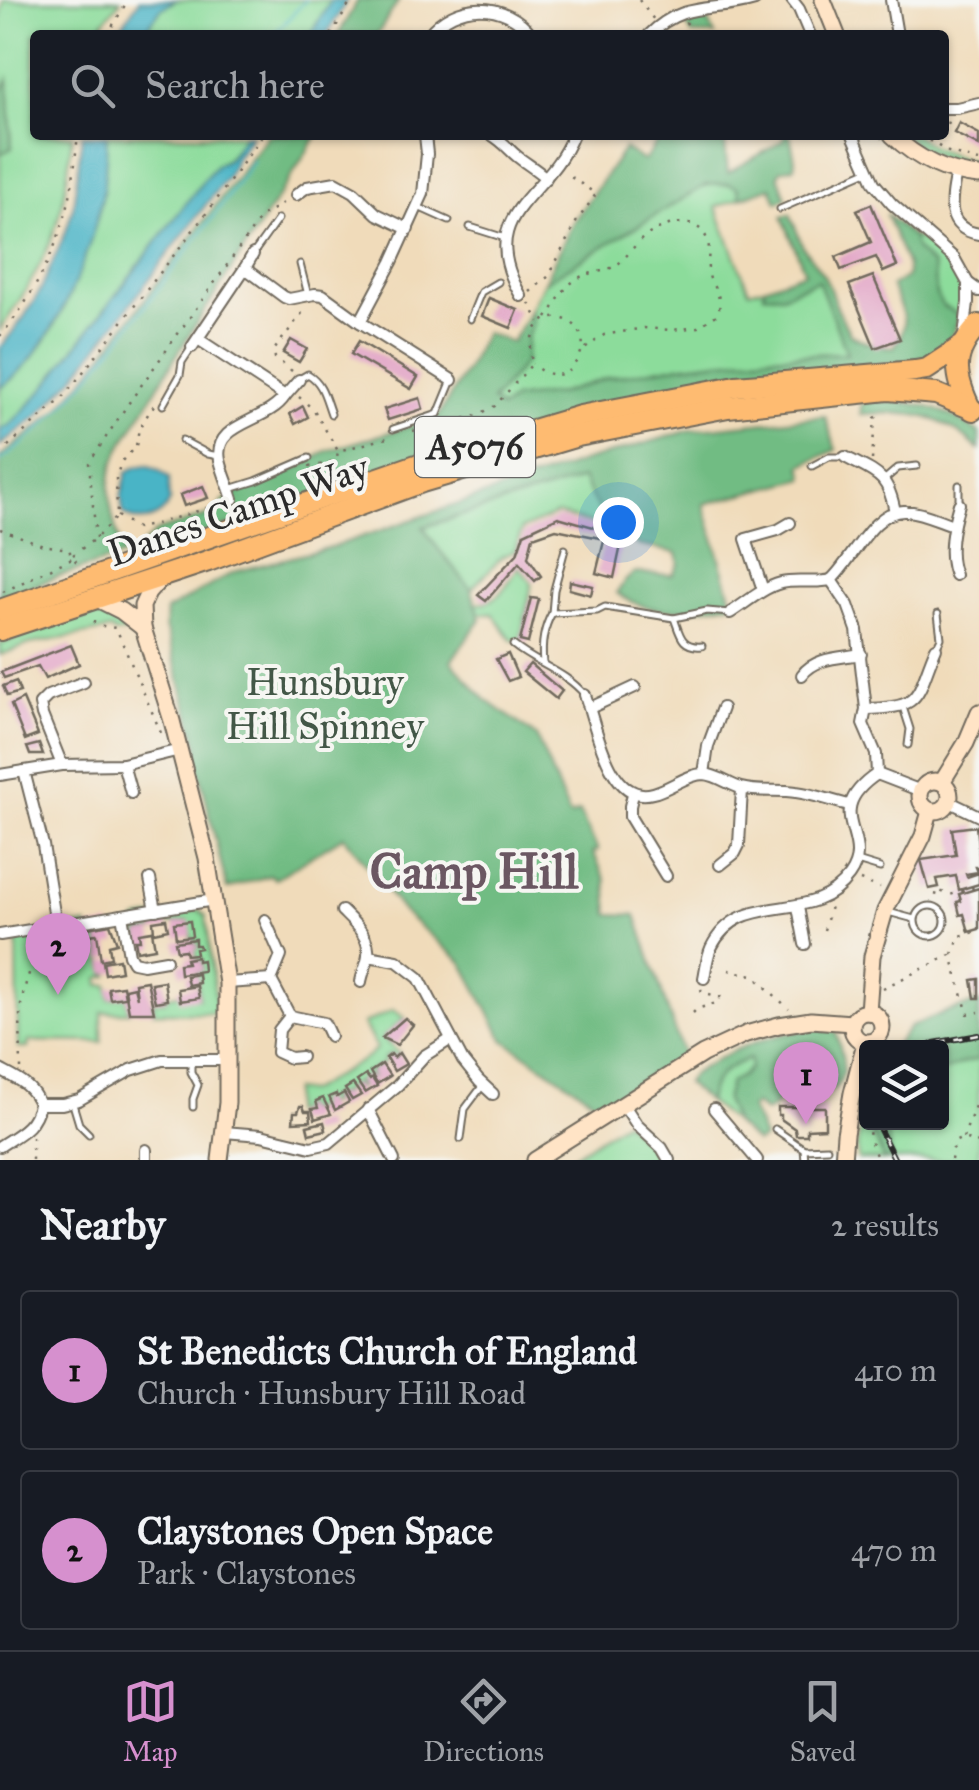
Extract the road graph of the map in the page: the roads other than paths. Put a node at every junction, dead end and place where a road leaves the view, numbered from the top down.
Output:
1 (754, 0) edge
2 (792, 0) edge
3 (823, 0) edge
4 (890, 0) edge
5 (706, 2) edge
6 (480, 3) edge
7 (432, 30) edge
8 (528, 30) edge
9 (654, 30) edge
10 (808, 30) edge
11 (835, 30) edge
12 (896, 30) edge
13 (979, 103) edge
14 (949, 108) edge
15 (425, 140) edge
16 (500, 140) edge
17 (571, 140) edge
18 (854, 140) edge
19 (898, 140) edge
20 (867, 171) junction
21 (956, 172) junction
22 (979, 176) edge
23 (546, 178) junction
24 (296, 195) road end
25 (418, 206) junction
26 (780, 209) dead end
27 (278, 219) dead end
28 (450, 221) dead end
29 (470, 227) dead end
30 (408, 228) junction
31 (979, 234) edge
32 (506, 238) junction
33 (253, 254) joint
34 (300, 264) dead end
35 (244, 268) junction
36 (511, 277) junction
37 (498, 282) joint
38 (968, 283) junction
39 (979, 291) edge
40 (311, 295) junction
41 (521, 296) dead end
42 (470, 318) dead end
43 (360, 322) junction
44 (969, 337) edge
45 (195, 343) junction
46 (300, 378) joint
47 (452, 380) joint
48 (287, 394) junction
49 (163, 405) dead end
50 (974, 411) edge
51 (331, 414) dead end
52 (393, 430) dead end
53 (182, 440) dead end
54 (219, 456) junction
55 (845, 457) joint
56 (309, 458) dead end
57 (812, 466) dead end
58 (917, 466) dead end
59 (884, 480) junction
60 (958, 484) dead end
61 (232, 494) joint
62 (958, 504) joint
63 (895, 512) junction
64 (790, 523) dead end
65 (953, 525) junction
66 (741, 526) dead end
67 (746, 539) junction
68 (565, 549) dead end
69 (165, 574) junction
70 (940, 575) dead end
71 (831, 580) junction
72 (763, 590) junction
73 (95, 598) junction
74 (0, 610) edge
75 (730, 612) joint
76 (552, 614) junction
77 (938, 614) dead end
78 (674, 618) junction
79 (143, 628) junction
80 (0, 630) edge
81 (513, 645) dead end
82 (702, 646) dead end
83 (936, 648) joint
84 (861, 654) junction
85 (543, 662) junction
86 (804, 666) dead end
87 (84, 682) dead end
88 (635, 688) dead end
89 (585, 695) joint
90 (902, 707) junction
91 (590, 708) junction
92 (722, 708) dead end
93 (866, 708) junction
94 (979, 712) edge
95 (908, 746) dead end
96 (171, 752) junction
97 (123, 764) junction
98 (62, 765) junction
99 (24, 771) junction
100 (0, 774) edge
101 (704, 774) junction
102 (877, 774) junction
103 (942, 782) junction
104 (742, 789) junction
105 (920, 791) junction
106 (132, 793) dead end
107 (634, 794) junction
108 (950, 802) junction
109 (849, 805) junction
110 (930, 811) junction
111 (979, 816) edge
112 (857, 861) junction
113 (720, 865) dead end
114 (880, 868) dead end
115 (650, 876) dead end
116 (150, 879) dead end
117 (214, 900) junction
118 (798, 907) junction
119 (156, 910) junction
120 (342, 910) dead end
121 (884, 911) junction
122 (122, 915) junction
123 (914, 918) junction
124 (265, 920) dead end
125 (56, 925) junction
126 (0, 934) edge
127 (804, 944) dead end
128 (368, 956) junction
129 (166, 960) dead end
130 (271, 980) junction
131 (701, 980) road end
132 (361, 982) dead end
133 (227, 983) junction
134 (868, 1012) junction
135 (290, 1016) junction
136 (852, 1023) junction
137 (330, 1036) dead end
138 (451, 1039) junction
139 (860, 1040) edge
140 (876, 1040) edge
141 (301, 1057) dead end
142 (191, 1060) junction
143 (229, 1060) junction
144 (859, 1066) edge
145 (0, 1070) edge
146 (483, 1085) junction
147 (493, 1094) dead end
148 (72, 1102) junction
149 (39, 1104) junction
150 (624, 1105) junction
151 (193, 1108) dead end
152 (368, 1109) junction
153 (714, 1110) dead end
154 (774, 1129) dead end
155 (224, 1132) junction
156 (89, 1134) dead end
157 (461, 1140) dead end
158 (0, 1146) edge
159 (311, 1147) junction
160 (827, 1148) dead end
161 (804, 1149) junction
162 (220, 1160) edge
163 (308, 1160) edge
164 (394, 1160) edge
165 (534, 1160) edge
166 (670, 1160) edge
167 (757, 1160) edge
168 (805, 1160) edge
169 (843, 1160) edge

1 - 5 street
2 - 10 street
3 - 11 street
4 - 12 street
5 - 9 street
6 - 7 street
6 - 8 street
13 - 14 street
15 - 25 street
16 - 23 street
17 - 23 street
18 - 20 street
19 - 21 street
20 - 26 lane
20 - 38 street
21 - 22 street
21 - 31 street
23 - 32 street
24 - 30 street
25 - 28 lane
25 - 30 street
27 - 33 lane
29 - 32 lane
30 - 43 street
32 - 36 street
33 - 35 street
34 - 40 lane
35 - 40 street
35 - 45 street
36 - 37 street
36 - 41 street
37 - 42 lane
38 - 39 street
38 - 44 street
40 - 43 street
43 - 47 street
44 - 50 highway
44 - 74 highway, Danes Camp Way / A5076
45 - 48 street
45 - 49 lane
46 - 48 street
46 - 51 lane
47 - 52 lane
48 - 54 street
50 - 69 highway, Danes Camp Way / A5076
53 - 54 lane
54 - 61 street
55 - 57 lane
55 - 59 street
56 - 61 lane
58 - 59 lane
59 - 63 street
60 - 62 lane
62 - 65 street
63 - 65 street
63 - 71 street
64 - 67 street
65 - 70 street
66 - 67 street
67 - 72 street
68 - 76 lane
69 - 73 highway, Danes Camp Way / A5076
69 - 79 street
71 - 72 street
71 - 84 street
72 - 75 street
73 - 79 street
73 - 80 highway, Danes Camp Way / A5076
75 - 78 lane
76 - 78 lane
76 - 85 lane
77 - 83 lane
78 - 82 lane
79 - 96 street
81 - 85 lane
83 - 90 street
84 - 86 street
84 - 93 street
85 - 89 lane
87 - 98 street
88 - 91 street
89 - 91 street
90 - 93 street
90 - 95 lane
91 - 107 street
92 - 101 street
93 - 102 street
94 - 103 street
96 - 97 street
96 - 117 street
97 - 98 street
97 - 106 street
98 - 99 street
99 - 100 street
99 - 125 street
101 - 104 street
101 - 107 street
102 - 105 street
102 - 109 street
103 - 105 street
103 - 108 street
104 - 109 street
104 - 113 street
105 - 110 street
107 - 115 street
108 - 110 street
108 - 111 street
109 - 112 street
110 - 121 street
112 - 114 lane
112 - 118 street
116 - 119 street
117 - 119 street
117 - 133 street
118 - 127 street
118 - 131 street
119 - 122 street
120 - 128 street
121 - 123 lane
121 - 134 street
122 - 125 street
122 - 129 street
123 - 123 lane
124 - 130 street
125 - 126 street
128 - 132 street
128 - 138 street
130 - 133 street
130 - 135 street
133 - 143 street
134 - 136 street
134 - 140 street
135 - 137 street
135 - 141 street
136 - 139 street
136 - 150 street
138 - 146 street
138 - 152 street
142 - 143 street
142 - 148 street
142 - 151 lane
143 - 155 street
144 - 169 street
145 - 149 street
146 - 147 street
146 - 157 lane
148 - 149 street
148 - 156 lane
149 - 158 street
150 - 165 street
150 - 166 street
152 - 159 street
152 - 164 street
153 - 167 street
154 - 161 lane
155 - 159 street
155 - 162 street
159 - 163 street
160 - 161 lane
161 - 168 lane

